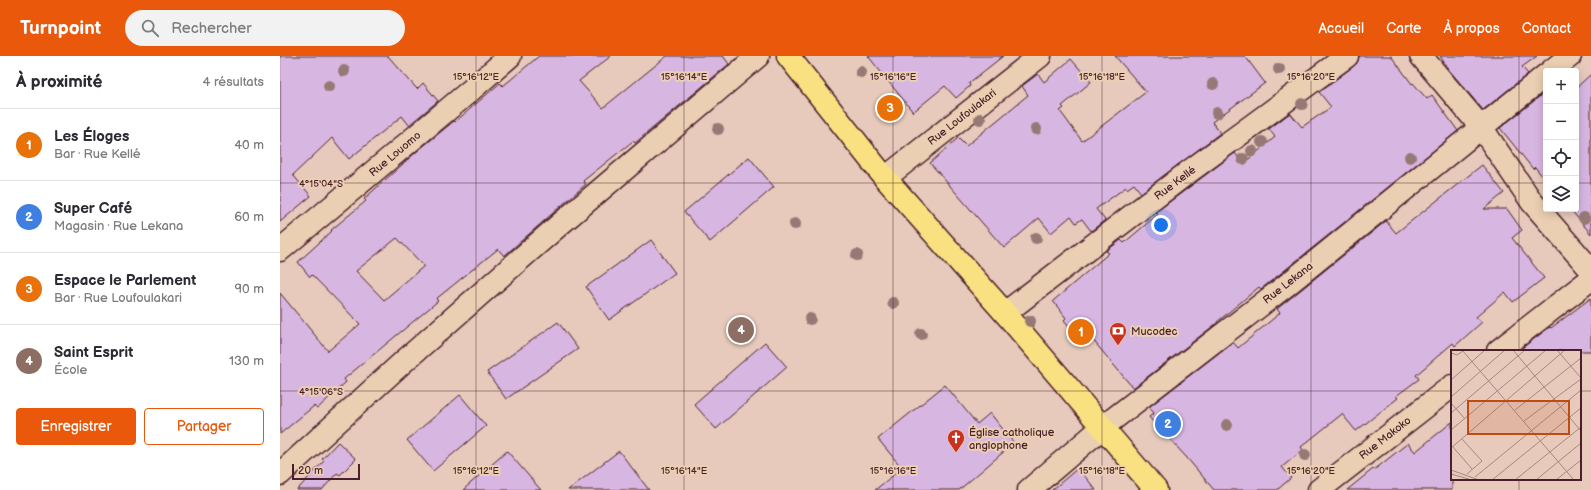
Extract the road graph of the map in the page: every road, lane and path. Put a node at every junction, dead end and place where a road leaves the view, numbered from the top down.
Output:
1 (510, 56) edge
2 (758, 56) edge
3 (788, 56) edge
4 (1040, 56) edge
5 (1347, 56) edge
6 (1421, 56) edge
7 (1570, 56) edge
8 (1555, 68) edge
9 (1543, 77) edge
10 (1481, 127) junction
11 (885, 178) junction
12 (280, 250) edge
13 (1591, 270) edge
14 (1591, 279) edge
15 (1005, 313) junction
16 (1499, 350) edge
17 (1451, 387) edge
18 (1103, 426) junction
19 (280, 474) edge
20 (1029, 490) edge
21 (1156, 490) edge
22 (1319, 490) edge

1 - 12 street, Rue Louomo
2 - 19 street
3 - 11 main road
4 - 11 street, Rue Loufoulakari
5 - 15 street, Rue Kellé
6 - 10 street
7 - 8 street
9 - 10 street, Rue Lekana
10 - 13 street
10 - 18 street, Rue Lekana
11 - 15 main road
14 - 16 street
15 - 18 main road
17 - 22 street, Rue Makoko
18 - 20 street, Rue Lekana
18 - 21 main road

